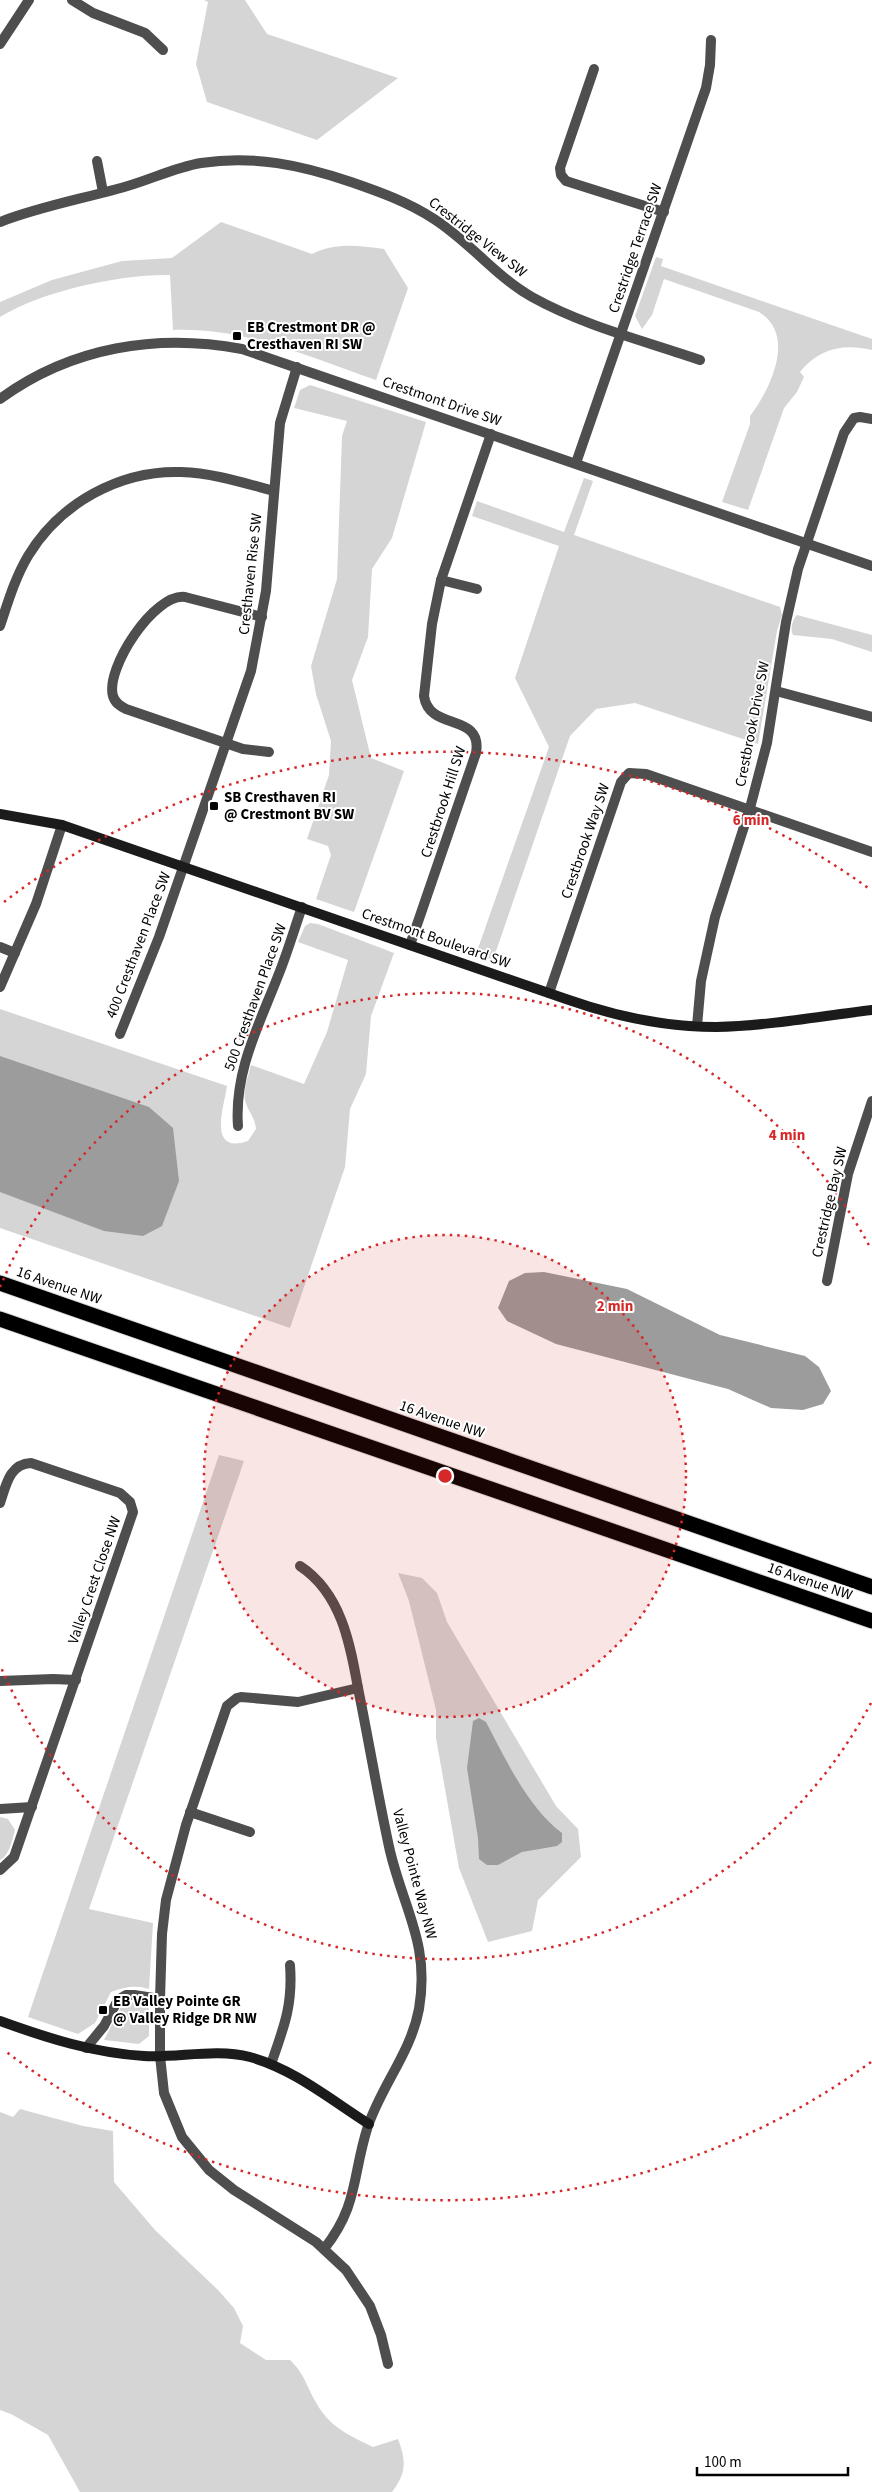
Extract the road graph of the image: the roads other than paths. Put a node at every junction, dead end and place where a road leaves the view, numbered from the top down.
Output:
1 (29, 0) edge
2 (72, 0) edge
3 (711, 40) dead end
4 (0, 44) edge
5 (163, 50) dead end
6 (594, 69) dead end
7 (97, 161) dead end
8 (103, 192) junction
9 (664, 212) junction
10 (0, 222) edge
11 (622, 333) junction
12 (700, 360) dead end
13 (297, 367) junction
14 (0, 399) edge
15 (872, 419) edge
16 (491, 434) junction
17 (576, 463) junction
18 (274, 491) junction
19 (806, 543) junction
20 (872, 566) edge
21 (441, 580) junction
22 (477, 590) dead end
23 (262, 617) junction
24 (0, 626) edge
25 (776, 690) junction
26 (872, 717) edge
27 (227, 744) junction
28 (269, 752) dead end
29 (750, 808) junction
30 (0, 814) edge
31 (62, 825) junction
32 (872, 852) edge
33 (184, 866) junction
34 (302, 907) junction
35 (410, 944) junction
36 (0, 948) edge
37 (15, 953) junction
38 (0, 987) edge
39 (548, 993) junction
40 (872, 1010) edge
41 (697, 1026) junction
42 (120, 1034) dead end
43 (872, 1101) edge
44 (238, 1126) dead end
45 (827, 1281) dead end
46 (0, 1283) edge
47 (0, 1319) edge
48 (0, 1503) edge
49 (300, 1566) dead end
50 (872, 1588) edge
51 (872, 1621) edge
52 (76, 1680) junction
53 (0, 1681) edge
54 (358, 1688) junction
55 (32, 1807) junction
56 (0, 1809) edge
57 (190, 1812) junction
58 (250, 1832) dead end
59 (0, 1870) edge
60 (290, 1965) dead end
61 (160, 2000) junction
62 (0, 2022) edge
63 (86, 2048) junction
64 (160, 2056) junction
65 (271, 2064) junction
66 (369, 2124) junction
67 (324, 2249) junction
68 (388, 2364) dead end

1 - 4 street
2 - 5 street
3 - 9 street, Crestridge Terrace SW
6 - 9 street
7 - 8 street
8 - 10 street, Crestridge View SW
8 - 11 street, Crestridge View SW
9 - 11 street, Crestridge Terrace SW
11 - 12 street, Crestridge View SW
11 - 17 street, Crestridge Terrace SW
13 - 14 street, Crestmont Drive SW
13 - 16 street, Crestmont Drive SW
13 - 18 street, Cresthaven Rise SW
15 - 19 street, Crestbrook Drive SW
16 - 17 street, Crestmont Drive SW
16 - 21 street, Crestbrook Hill SW
17 - 19 street, Crestmont Drive SW
18 - 23 street, Cresthaven Rise SW
18 - 24 street
19 - 20 street, Crestmont Drive SW
19 - 25 street, Crestbrook Drive SW
21 - 22 street
21 - 35 street, Crestbrook Hill SW
23 - 27 street, Cresthaven Rise SW
23 - 27 street
25 - 26 street
25 - 29 street, Crestbrook Drive SW
27 - 28 street
27 - 33 street, Cresthaven Rise SW
29 - 32 street, Crestbrook Way SW
29 - 39 street, Crestbrook Way SW
29 - 41 street, Crestbrook Drive SW
30 - 31 street, Crestmont Boulevard SW
31 - 33 street, Crestmont Boulevard SW
31 - 37 street
33 - 34 street, Crestmont Boulevard SW
33 - 42 street, 400 Cresthaven Place SW
34 - 35 street, Crestmont Boulevard SW
34 - 44 street, 500 Cresthaven Place SW
35 - 39 street, Crestmont Boulevard SW
36 - 37 street
37 - 38 street
39 - 41 street, Crestmont Boulevard SW
40 - 41 street, Crestmont Boulevard SW
43 - 45 street, Crestridge Bay SW
46 - 50 highway, 16 Avenue NW
47 - 51 highway, 16 Avenue NW
48 - 52 street, Valley Crest Close NW
49 - 54 street, Valley Pointe Way NW
52 - 53 street
52 - 55 street, Valley Crest Close NW
54 - 57 street
54 - 66 street, Valley Pointe Way NW
55 - 56 street
55 - 59 street, Valley Crest Close NW
57 - 58 street
57 - 61 street
60 - 65 street
61 - 63 street
61 - 64 street
62 - 63 street
63 - 64 street
64 - 65 street
64 - 67 street
65 - 66 street
66 - 67 street, Valley Pointe Way NW
67 - 68 street

